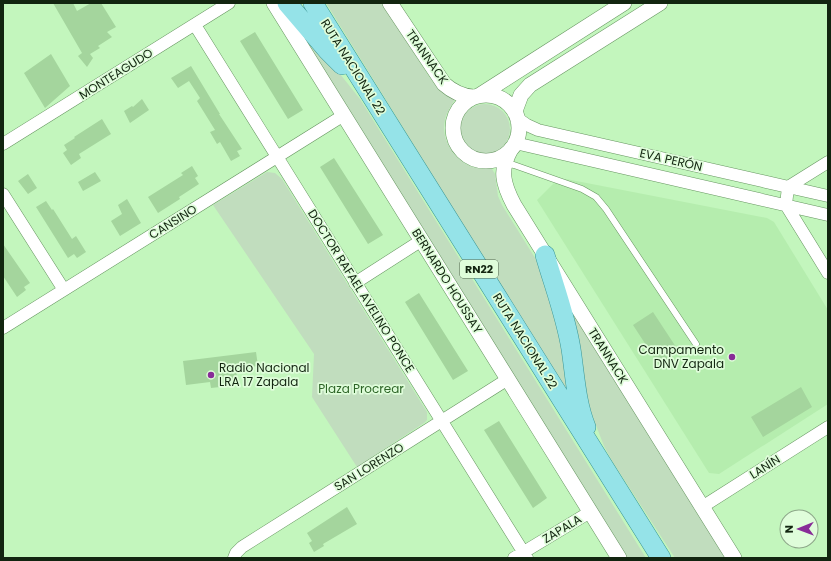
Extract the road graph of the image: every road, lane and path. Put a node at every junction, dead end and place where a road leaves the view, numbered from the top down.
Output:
1 (229, 3) edge
2 (274, 3) edge
3 (288, 3) edge
4 (313, 3) edge
5 (390, 3) edge
6 (624, 3) edge
7 (660, 3) edge
8 (195, 25) junction
9 (362, 81) junction
10 (477, 96) junction
11 (516, 114) junction
12 (344, 115) junction
13 (3, 144) edge
14 (513, 146) junction
15 (277, 157) junction
16 (489, 161) junction
17 (828, 162) edge
18 (504, 163) junction
19 (788, 187) junction
20 (3, 194) edge
21 (828, 196) edge
22 (786, 205) junction
23 (828, 215) edge
24 (422, 240) junction
25 (545, 255) junction
26 (828, 273) edge
27 (355, 283) junction
28 (64, 290) junction
29 (3, 328) edge
30 (696, 344) dead end
31 (508, 379) junction
32 (441, 421) junction
33 (828, 427) edge
34 (597, 456) junction
35 (702, 507) junction
36 (590, 512) junction
37 (521, 556) edge
38 (234, 558) edge
39 (619, 558) edge
40 (661, 558) edge
41 (734, 558) edge

1 - 8 street, MONTEAGUDO
2 - 12 street, BERNARDO HOUSSAY
3 - 9 main road
4 - 9 main road, RUTA NACIONAL 22 / RN22
5 - 10 street, TRANNACK
6 - 10 street
7 - 11 street
8 - 13 street, MONTEAGUDO
8 - 15 street, DOCTOR RAFAEL AVELINO PONCE
9 - 34 main road, RUTA NACIONAL 22 / RN22
10 - 11 street, TRANNACK
10 - 16 street
11 - 14 street, TRANNACK
11 - 19 street, EVA PERÓN
12 - 15 street, CANSINO
12 - 24 street, BERNARDO HOUSSAY
14 - 16 street
14 - 18 street, TRANNACK
14 - 22 street, EVA PERÓN
15 - 27 street, DOCTOR RAFAEL AVELINO PONCE
15 - 28 street, CANSINO
16 - 18 lane
17 - 19 street
18 - 25 street, TRANNACK
18 - 30 lane
19 - 21 street, EVA PERÓN
19 - 22 street
20 - 28 street
22 - 23 street, EVA PERÓN
22 - 26 street
24 - 27 street
24 - 31 street, BERNARDO HOUSSAY
25 - 34 main road
25 - 35 street, TRANNACK
27 - 32 street, DOCTOR RAFAEL AVELINO PONCE
28 - 29 street, CANSINO
31 - 32 street, SAN LORENZO
31 - 36 street, BERNARDO HOUSSAY
32 - 37 street, DOCTOR RAFAEL AVELINO PONCE
32 - 38 street, SAN LORENZO
33 - 35 street, LANÍN
34 - 40 main road, RUTA NACIONAL 22 / RN22
35 - 41 street, TRANNACK
36 - 37 street, ZAPALA
36 - 39 street, BERNARDO HOUSSAY

